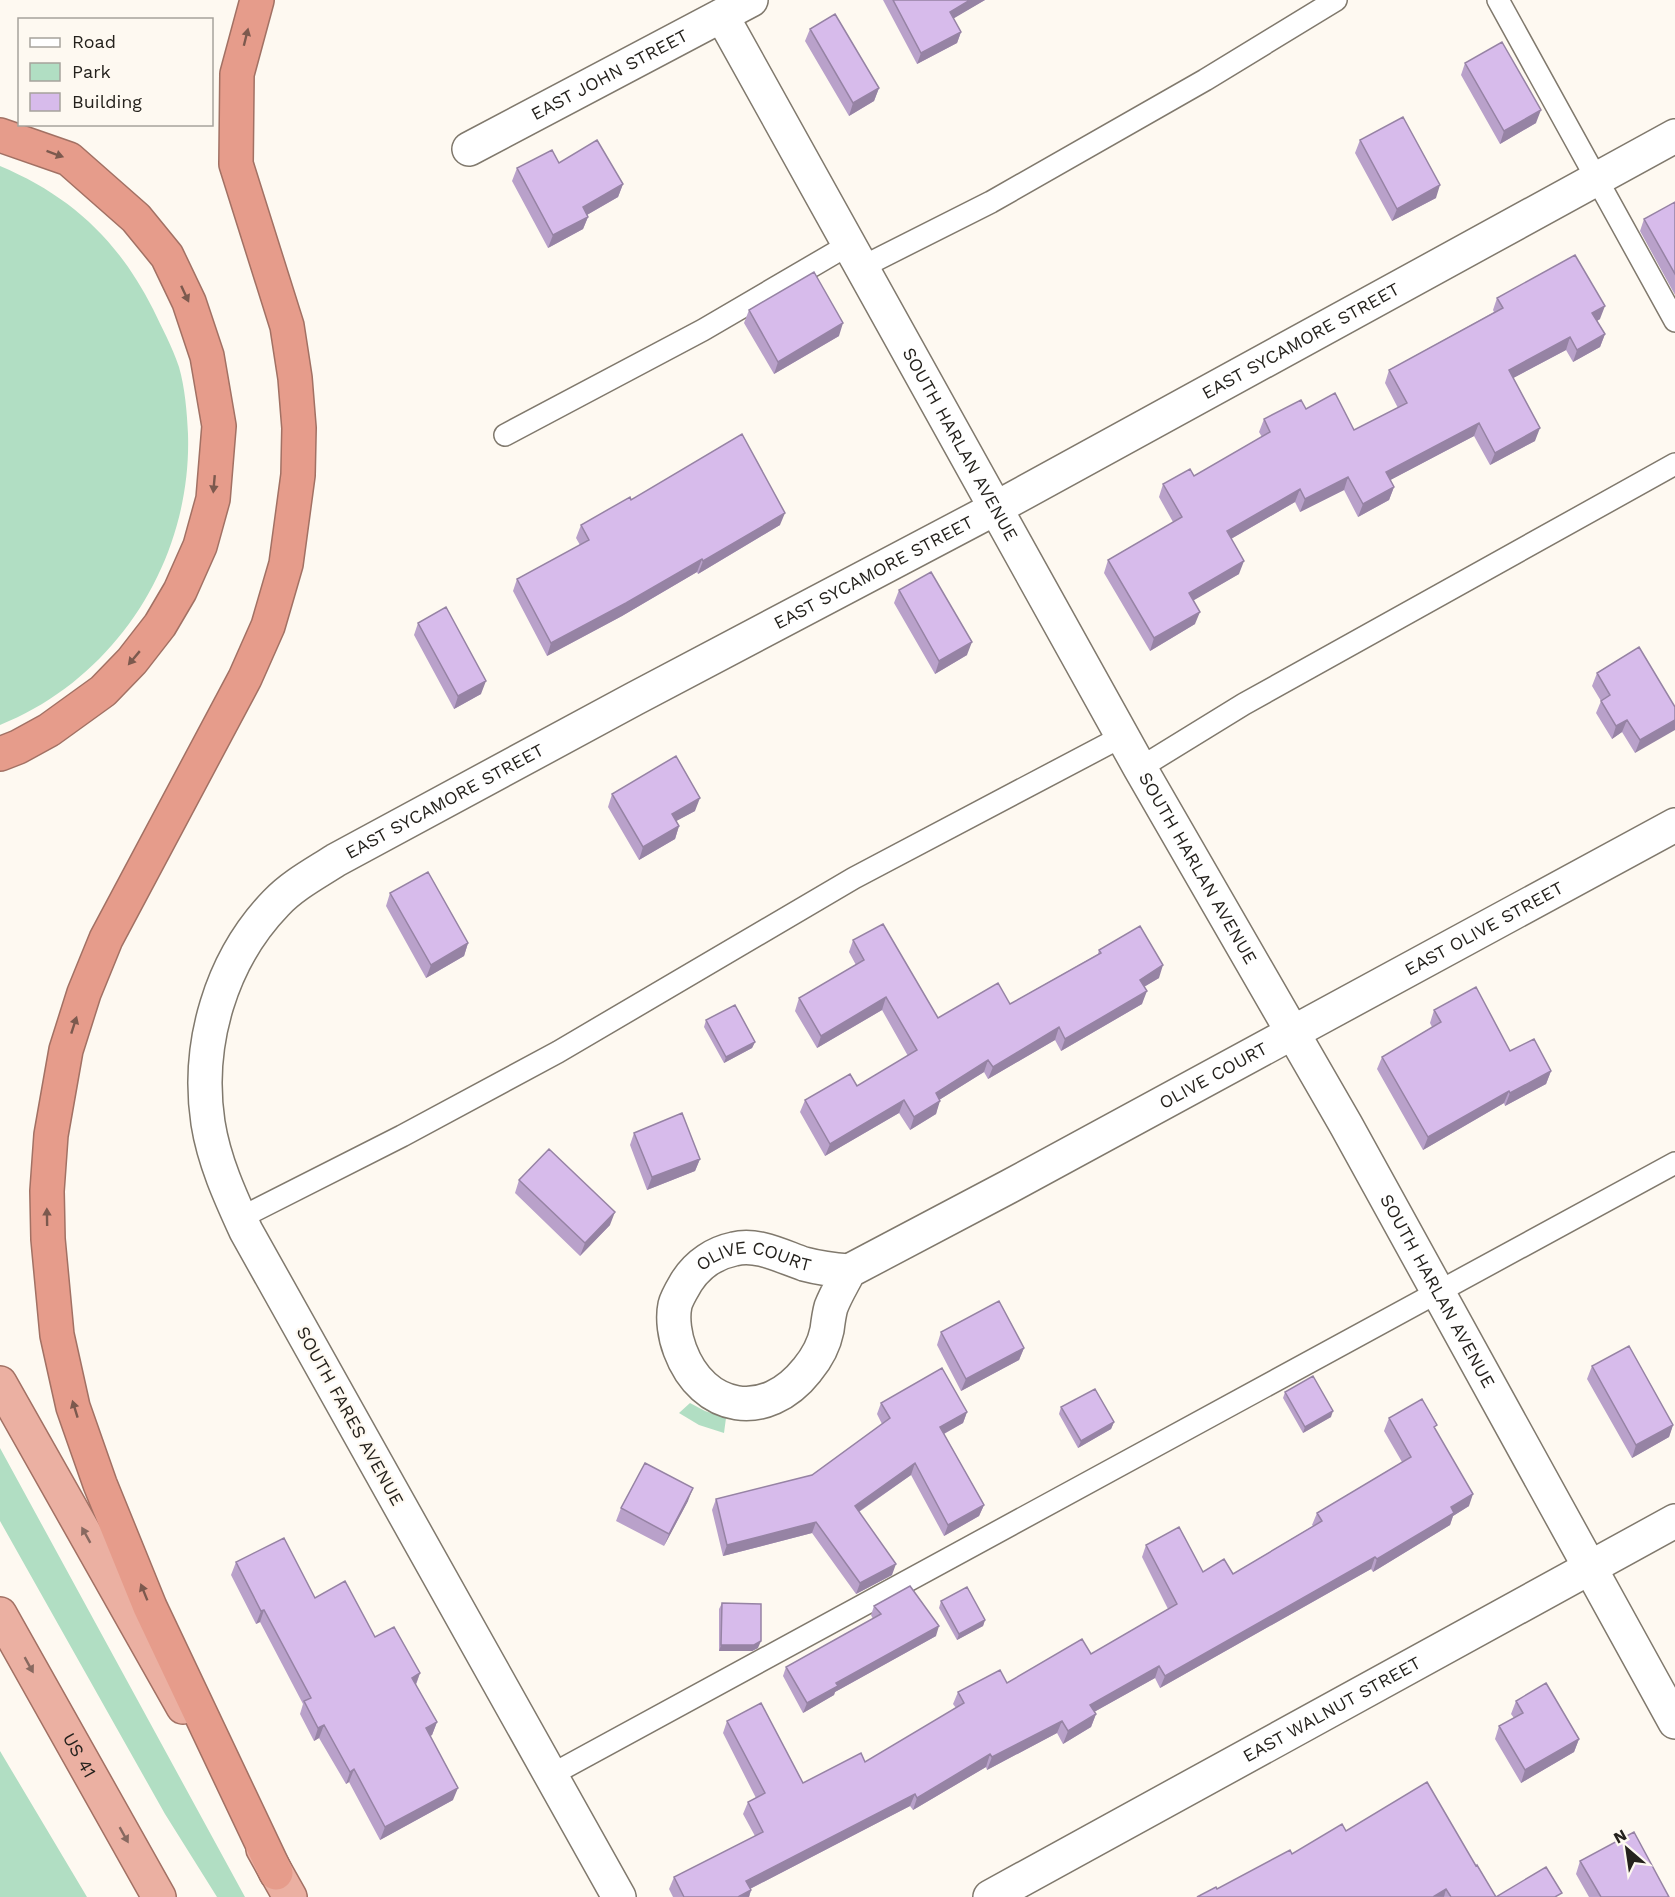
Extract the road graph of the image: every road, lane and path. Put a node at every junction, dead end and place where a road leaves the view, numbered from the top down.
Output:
1 (257, 0) edge
2 (751, 0) edge
3 (1336, 0) edge
4 (1498, 0) edge
5 (722, 16) junction
6 (0, 135) edge
7 (1675, 136) edge
8 (469, 148) dead end
9 (1597, 179) junction
10 (856, 255) junction
11 (1675, 321) edge
12 (505, 435) dead end
13 (1675, 464) edge
14 (996, 508) junction
15 (1123, 736) junction
16 (0, 754) edge
17 (1140, 768) junction
18 (1675, 825) edge
19 (267, 914) joint
20 (1292, 1033) junction
21 (1675, 1163) edge
22 (240, 1218) junction
23 (849, 1271) junction
24 (1438, 1293) junction
25 (0, 1383) edge
26 (1675, 1521) edge
27 (1590, 1568) junction
28 (0, 1614) edge
29 (1675, 1722) edge
30 (551, 1775) junction
31 (283, 1885) edge
32 (159, 1897) edge
33 (618, 1897) edge
34 (990, 1897) edge

31 -> 1 highway
2 - 5 street, EAST JOHN STREET
3 - 10 lane
4 - 9 lane
5 - 8 street, EAST JOHN STREET
5 - 10 street, SOUTH HARLAN AVENUE
6 -> 16 highway
7 - 9 street, EAST SYCAMORE STREET
9 - 11 lane
9 - 14 street, EAST SYCAMORE STREET
10 - 12 lane
10 - 14 street, SOUTH HARLAN AVENUE
13 - 17 lane
14 - 15 street, SOUTH HARLAN AVENUE
14 - 19 street, EAST SYCAMORE STREET
15 - 17 street, SOUTH HARLAN AVENUE
15 - 22 lane
17 - 20 street, SOUTH HARLAN AVENUE
18 - 20 street, EAST OLIVE STREET
19 - 22 street, SOUTH FARES AVENUE
20 - 23 street, OLIVE COURT
20 - 24 street, SOUTH HARLAN AVENUE
21 - 24 lane
22 - 30 street, SOUTH FARES AVENUE
23 - 23 street, OLIVE COURT
24 - 27 street, SOUTH HARLAN AVENUE
24 - 30 lane
31 -> 25 highway
26 - 27 street, EAST WALNUT STREET
27 - 29 street, SOUTH HARLAN AVENUE
27 - 34 street, EAST WALNUT STREET
28 -> 32 highway, US 41 / US 41
30 - 33 street, SOUTH FARES AVENUE

